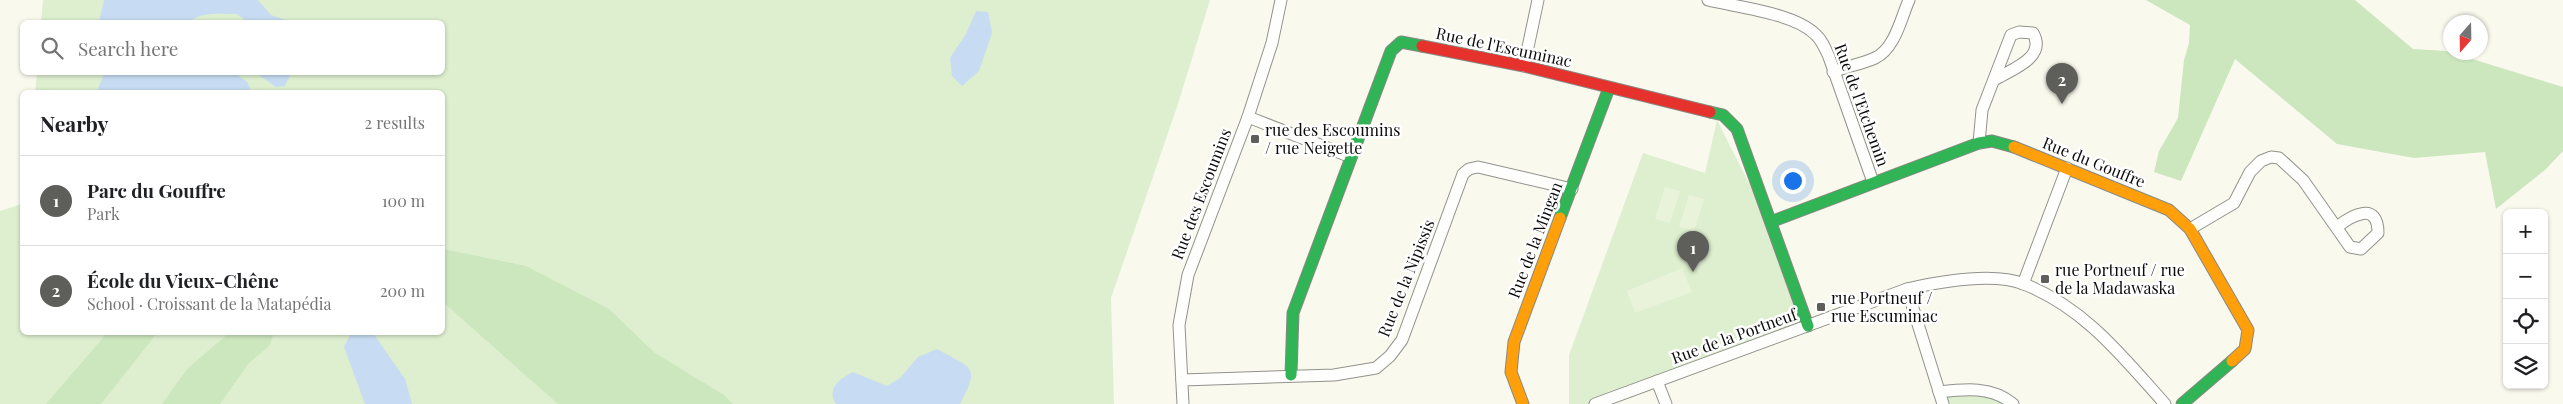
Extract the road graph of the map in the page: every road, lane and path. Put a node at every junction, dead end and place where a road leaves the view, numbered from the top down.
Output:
1 (1281, 0) edge
2 (1538, 0) edge
3 (1708, 0) edge
4 (1909, 0) edge
5 (1524, 66) junction
6 (1833, 72) junction
7 (1994, 80) junction
8 (1610, 88) junction
9 (1248, 117) junction
10 (1979, 143) junction
11 (1351, 157) junction
12 (2067, 168) junction
13 (1872, 182) junction
14 (1572, 189) junction
15 (1773, 221) junction
16 (2337, 226) dead end
17 (2190, 229) junction
18 (2023, 284) junction
19 (1907, 289) junction
20 (1808, 326) junction
21 (1291, 375) junction
22 (1182, 380) junction
23 (1658, 381) junction
24 (1939, 392) junction
25 (1183, 404) edge
26 (1523, 404) edge
27 (1595, 404) edge
28 (1666, 404) edge
29 (1943, 404) edge
30 (2013, 404) edge
31 (2165, 404) edge
32 (2182, 404) edge

1 - 9 street, Rue des Escoumins
2 - 5 street
3 - 6 street, Rue de l'Etchemin
4 - 6 street
5 - 8 street, Rue de l'Escuminac
5 - 11 street, Rue de l'Escuminac
6 - 13 street, Rue de l'Etchemin
7 - 7 street
7 - 10 street
8 - 14 street, Rue de la Mingan
8 - 15 street, Rue de l'Escuminac
9 - 11 street
9 - 22 street, Rue des Escoumins
10 - 12 street, Rue du Gouffre
10 - 13 street, Rue du Gouffre
11 - 21 street, Rue de l'Escuminac
12 - 17 street, Rue du Gouffre
12 - 18 street
13 - 15 street, Rue du Gouffre
14 - 21 street, Rue de la Nipissis
14 - 26 street, Rue de la Mingan
15 - 20 street, Rue de l'Escuminac
16 - 17 street
17 - 32 street, Rue du Gouffre
18 - 19 street, Rue de la Portneuf
18 - 31 street, Rue de la Portneuf
19 - 20 street, Rue de la Portneuf
19 - 24 street
20 - 23 street, Rue de la Portneuf
21 - 22 street, Rue de la Nipissis
22 - 25 street, Rue des Escoumins
23 - 27 street, Rue de la Portneuf
23 - 28 street
24 - 29 street
24 - 30 street

